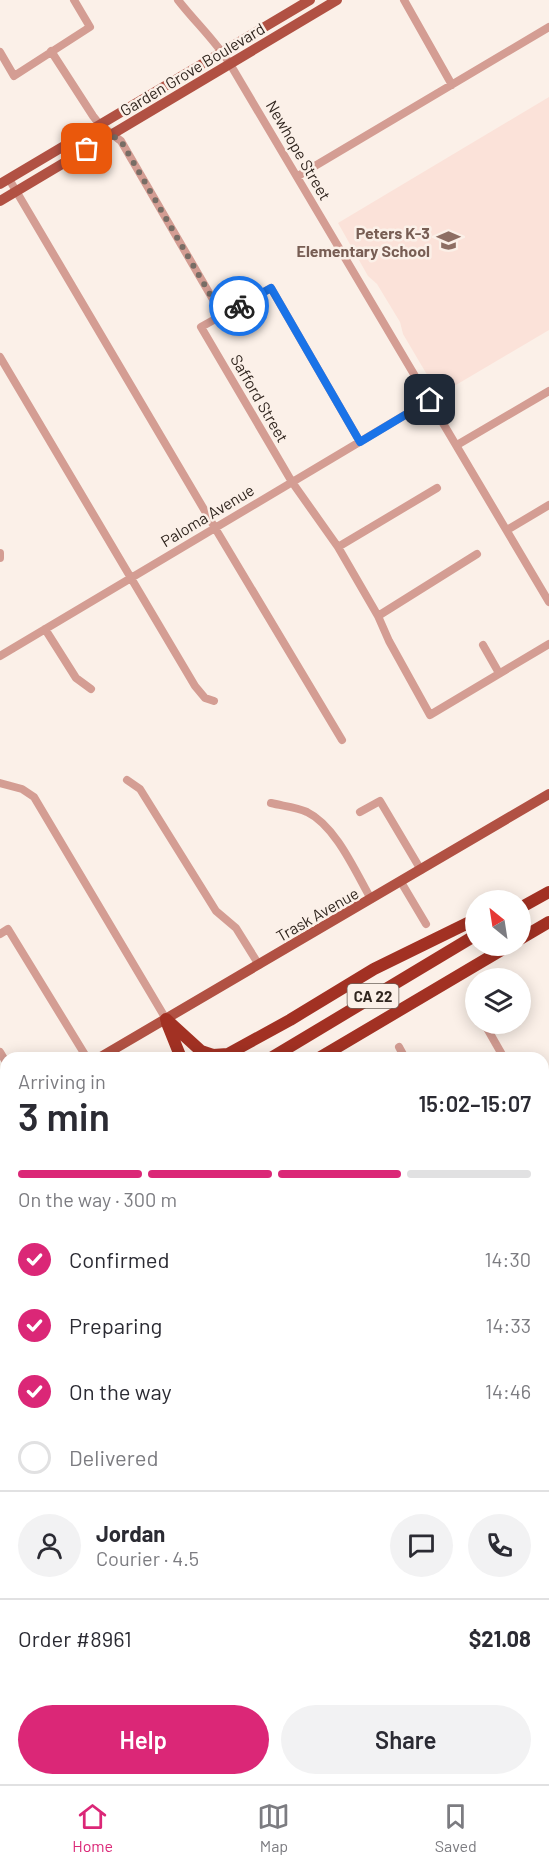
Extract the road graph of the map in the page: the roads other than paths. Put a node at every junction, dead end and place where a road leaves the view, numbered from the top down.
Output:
1 (74, 0) edge
2 (178, 0) edge
3 (310, 0) edge
4 (337, 0) edge
5 (404, 0) edge
6 (549, 27) edge
7 (51, 51) junction
8 (0, 52) edge
9 (223, 52) junction
10 (230, 64) junction
11 (452, 85) junction
12 (100, 125) junction
13 (111, 135) junction
14 (298, 176) junction
15 (5, 182) edge
16 (16, 191) junction
17 (0, 201) edge
18 (222, 315) junction
19 (0, 357) edge
20 (549, 391) edge
21 (430, 400) junction
22 (360, 442) junction
23 (457, 445) junction
24 (292, 482) junction
25 (437, 488) dead end
26 (549, 505) edge
27 (215, 528) junction
28 (507, 530) junction
29 (338, 547) junction
30 (477, 554) dead end
31 (131, 578) junction
32 (549, 603) edge
33 (378, 616) junction
34 (45, 629) junction
35 (549, 644) edge
36 (483, 645) dead end
37 (0, 656) edge
38 (499, 673) junction
39 (91, 689) dead end
40 (214, 701) dead end
41 (342, 740) dead end
42 (127, 780) dead end
43 (0, 783) edge
44 (549, 795) edge
45 (271, 803) dead end
46 (360, 812) dead end
47 (421, 870) junction
48 (401, 882) junction
49 (549, 892) edge
50 (371, 899) junction
51 (531, 901) edge
52 (549, 922) edge
53 (426, 924) dead end
54 (465, 924) edge
55 (4, 931) edge
56 (531, 933) edge
57 (465, 942) edge
58 (492, 956) edge
59 (259, 965) junction
60 (400, 1011) junction
61 (166, 1019) junction
62 (490, 1034) edge
63 (399, 1047) dead end
64 (83, 1052) edge
65 (109, 1052) edge
66 (179, 1052) edge
67 (204, 1052) edge
68 (232, 1052) edge
69 (281, 1052) edge
70 (330, 1052) edge
71 (343, 1052) edge
72 (402, 1052) edge
73 (501, 1052) edge

1 - 7 street
2 - 9 street, Newhope Street
3 - 9 main road, Garden Grove Boulevard
4 - 10 main road, Garden Grove Boulevard
5 - 11 street
6 - 11 street
7 - 8 street
7 - 12 street
9 - 10 street, Newhope Street
9 - 12 main road, Garden Grove Boulevard
10 - 13 main road, Garden Grove Boulevard
10 - 14 street, Newhope Street
11 - 14 street
12 - 13 street
12 - 15 main road, Garden Grove Boulevard
13 - 16 main road, Garden Grove Boulevard
13 - 18 street
14 - 21 street, Newhope Street
15 - 16 street
16 - 17 main road, Garden Grove Boulevard
16 - 27 street
18 - 22 street
18 - 24 street, Safford Street
19 - 31 street
20 - 23 street
21 - 22 street, Paloma Avenue
21 - 23 street, Newhope Street
22 - 24 street, Paloma Avenue
23 - 28 street, Newhope Street
24 - 27 street, Paloma Avenue
24 - 29 street, Safford Street
25 - 29 street
26 - 28 street
27 - 31 street, Paloma Avenue
27 - 41 street
28 - 32 street, Newhope Street
29 - 33 street, Safford Street
30 - 33 street
31 - 34 street, Paloma Avenue
31 - 40 street
33 - 38 street, Safford Street
34 - 37 street, Paloma Avenue
34 - 39 street
35 - 38 street
36 - 38 street
42 - 59 street
43 - 61 street
44 - 47 main road, Trask Avenue
45 - 50 street
46 - 47 street
47 - 48 main road, Trask Avenue
48 - 50 main road, Trask Avenue
48 - 53 street
49 - 51 highway
50 - 59 main road, Trask Avenue
52 - 56 highway
54 - 68 highway
55 - 64 street
57 - 69 highway, CA 22
58 - 60 highway, CA 22
59 - 61 main road, Trask Avenue
60 - 70 highway, CA 22
60 - 71 highway
61 - 65 main road, Trask Avenue
61 - 66 highway
61 - 67 highway
62 - 73 street
63 - 72 street

